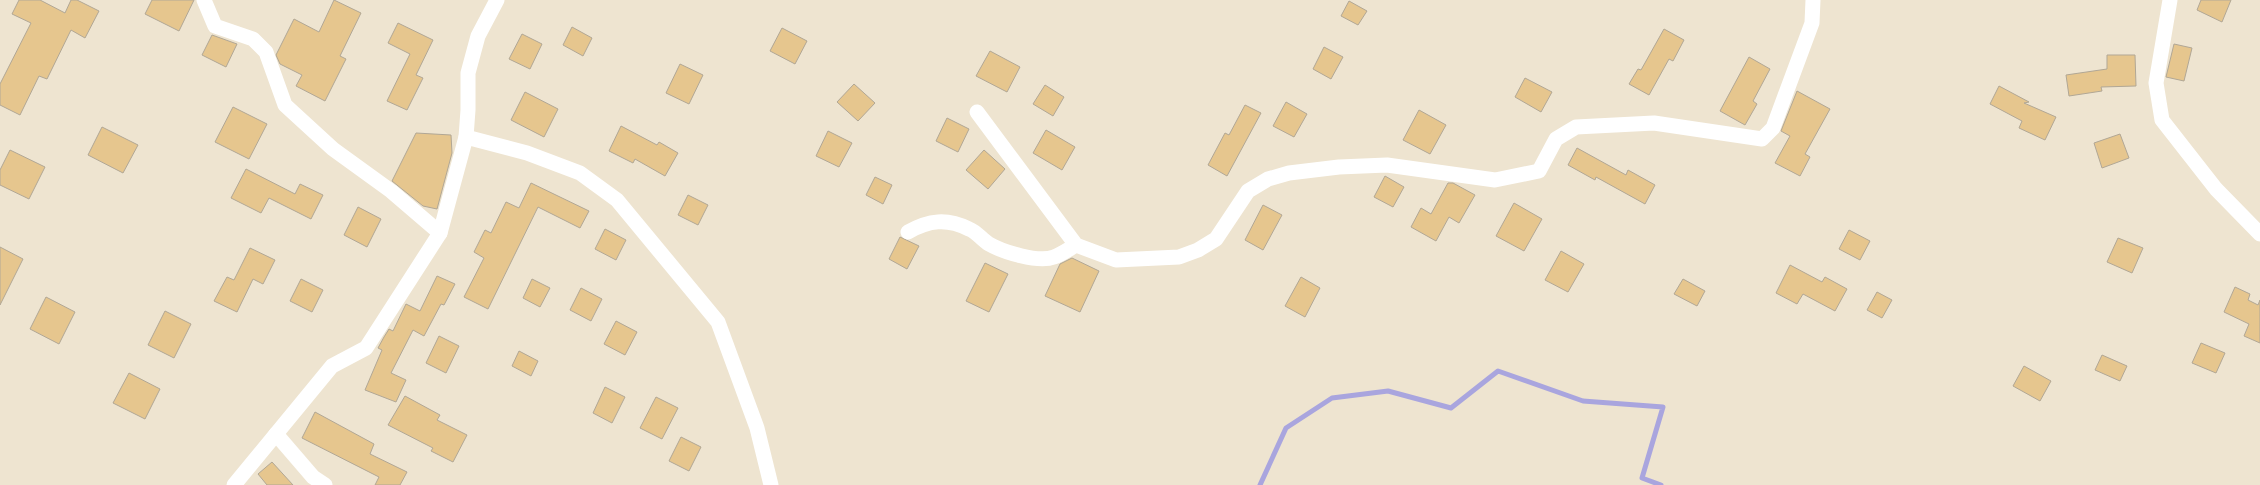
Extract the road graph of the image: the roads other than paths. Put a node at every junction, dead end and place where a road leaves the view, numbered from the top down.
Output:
1 (204, 0) edge
2 (497, 0) edge
3 (1813, 0) edge
4 (2170, 0) edge
5 (977, 112) dead end
6 (466, 137) junction
7 (908, 232) dead end
8 (440, 233) junction
9 (2260, 234) edge
10 (1076, 245) junction
11 (276, 434) junction
12 (234, 485) edge
13 (325, 485) edge
14 (771, 485) edge

1 - 8 street
2 - 6 street
3 - 10 street
4 - 9 street
5 - 10 street
6 - 8 street
6 - 14 street
7 - 10 street
8 - 11 street
11 - 12 street
11 - 13 street

